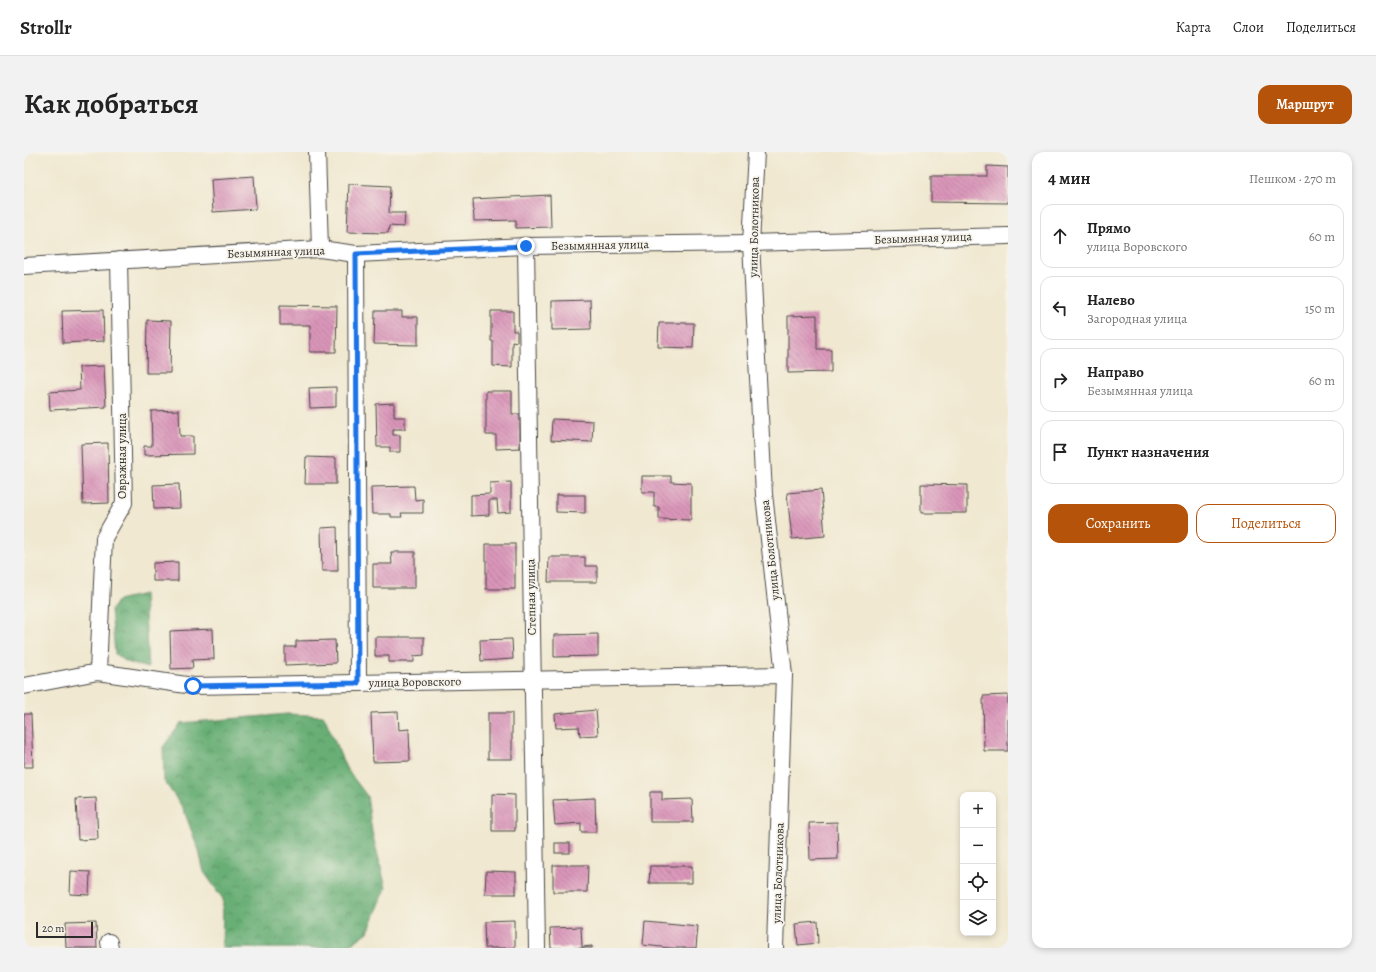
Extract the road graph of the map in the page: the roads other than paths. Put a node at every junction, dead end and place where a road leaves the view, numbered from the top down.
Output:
1 (318, 152) edge
2 (756, 152) edge
3 (1008, 236) edge
4 (751, 243) junction
5 (526, 246) junction
6 (320, 249) junction
7 (356, 254) junction
8 (119, 260) junction
9 (24, 266) edge
10 (98, 672) junction
11 (784, 675) junction
12 (532, 680) junction
13 (358, 683) junction
14 (24, 686) edge
15 (537, 948) edge
16 (775, 948) edge

1 - 6 street
2 - 4 street, улица Болотникова
3 - 4 street, Безымянная улица
4 - 5 street, Безымянная улица
4 - 11 street, улица Болотникова
5 - 7 street, Безымянная улица
5 - 12 street, Степная улица
6 - 7 street, Безымянная улица
6 - 8 street, Безымянная улица
7 - 13 street
8 - 9 street, Безымянная улица
8 - 10 street, Овражная улица
10 - 13 street, улица Воровского
10 - 14 street, улица Воровского
11 - 12 street, улица Воровского
11 - 16 street, улица Болотникова
12 - 13 street, улица Воровского
12 - 15 street, Степная улица

